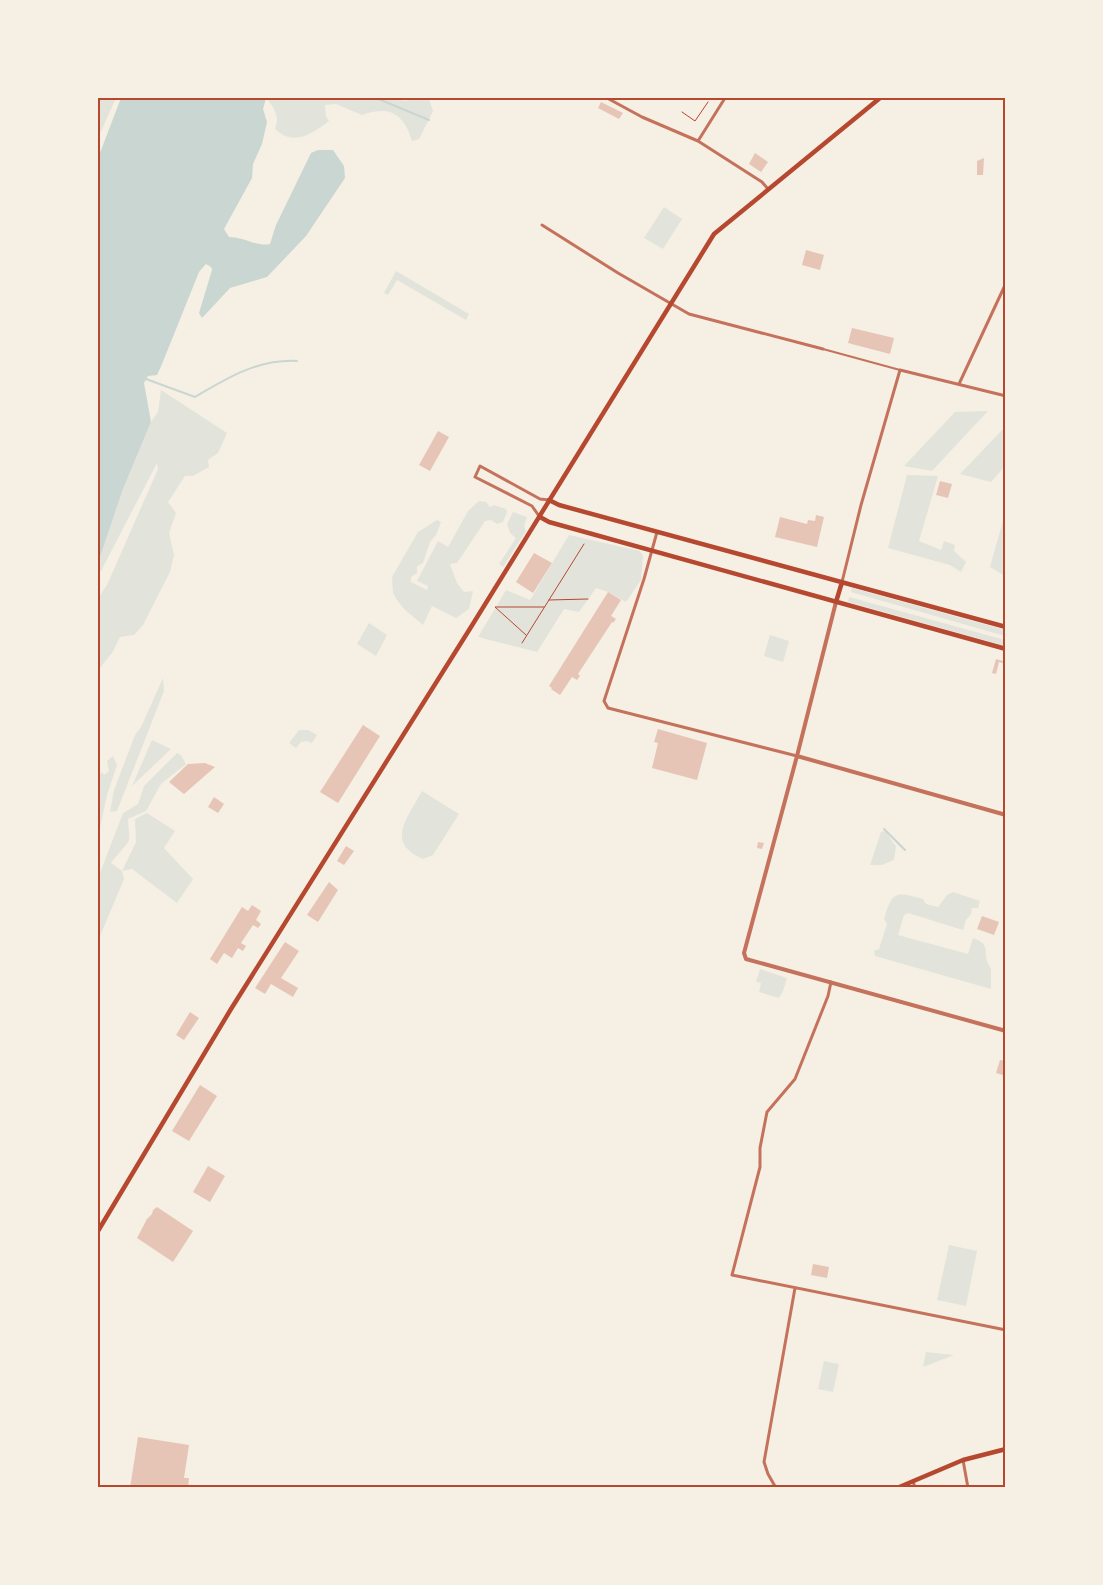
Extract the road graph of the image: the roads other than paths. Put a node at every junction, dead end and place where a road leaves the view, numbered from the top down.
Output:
1 (607, 98) edge
2 (725, 98) edge
3 (880, 98) edge
4 (698, 141) junction
5 (768, 189) junction
6 (542, 225) dead end
7 (1006, 283) edge
8 (1001, 292) junction
9 (1006, 294) edge
10 (671, 304) junction
11 (823, 349) joint
12 (900, 370) junction
13 (958, 384) junction
14 (1006, 396) edge
15 (549, 500) junction
16 (540, 516) junction
17 (657, 531) junction
18 (652, 551) junction
19 (842, 582) junction
20 (836, 602) junction
21 (1006, 627) edge
22 (1006, 649) edge
23 (797, 756) junction
24 (1006, 816) edge
25 (831, 982) junction
26 (1006, 1031) edge
27 (98, 1231) edge
28 (795, 1288) junction
29 (1006, 1330) edge
30 (1006, 1449) edge
31 (964, 1460) junction
32 (913, 1480) junction
33 (776, 1488) edge
34 (896, 1488) edge
35 (915, 1488) edge
36 (968, 1488) edge

1 - 4 street
2 - 4 street
3 - 5 main road
4 - 5 street
5 - 10 main road
6 - 10 street
7 - 8 street
8 - 9 street
8 - 13 street
10 - 11 street
10 - 15 main road
11 - 12 lane
12 - 13 street
12 - 19 street
13 - 14 street
15 - 16 main road
15 - 16 street
15 - 17 main road
16 - 18 main road
16 - 27 main road
17 - 18 street
17 - 19 main road
18 - 20 main road
18 - 23 street
19 - 20 main road
19 - 21 main road
20 - 22 main road
20 - 23 street
23 - 24 street
23 - 25 street
25 - 26 street
25 - 28 street
28 - 29 street
28 - 33 street
30 - 31 main road
31 - 32 main road
31 - 36 street
32 - 34 main road
32 - 35 street

